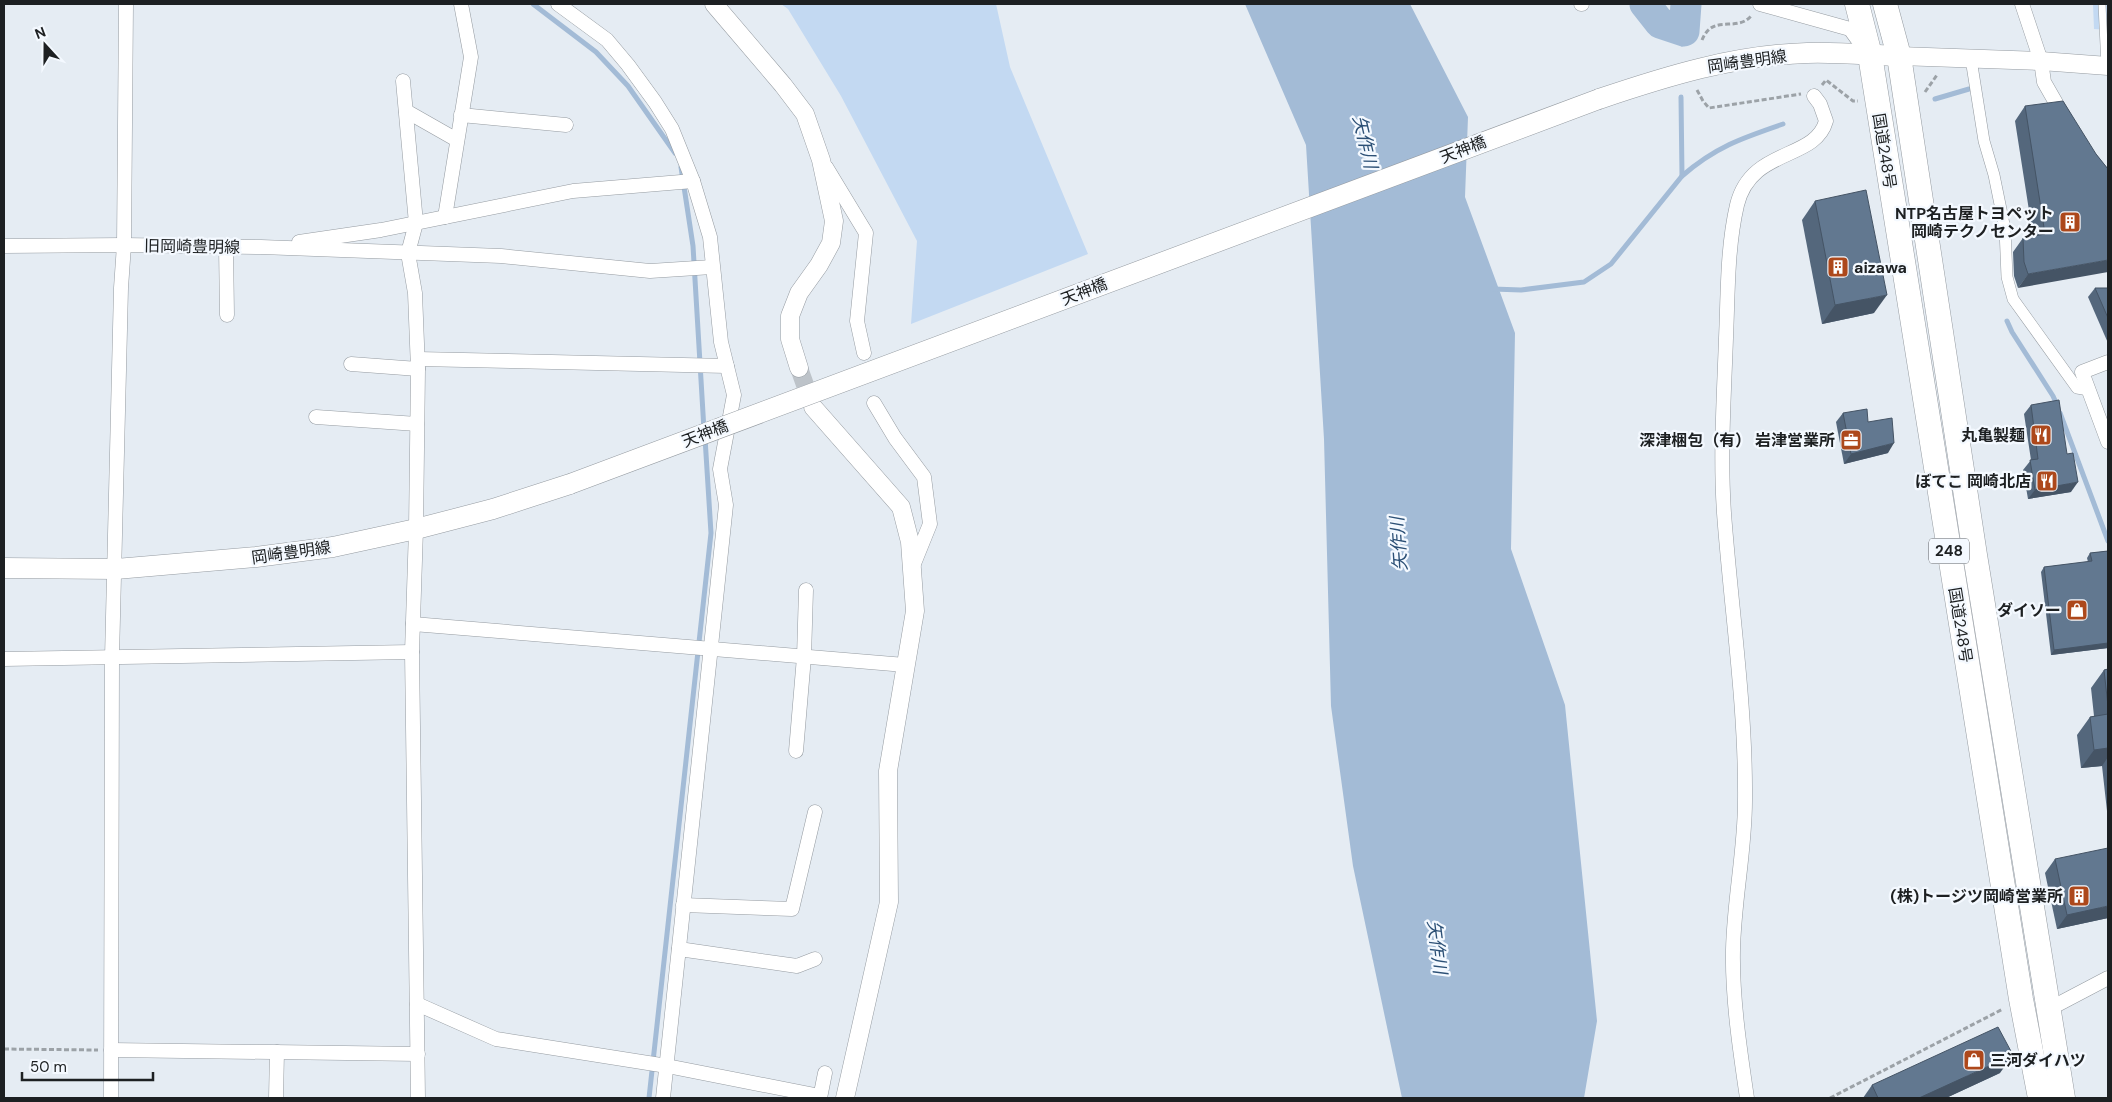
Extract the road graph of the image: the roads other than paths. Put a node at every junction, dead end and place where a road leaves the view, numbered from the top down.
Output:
1 (126, 4) edge
2 (461, 4) edge
3 (558, 4) edge
4 (714, 4) edge
5 (1857, 4) edge
6 (1885, 4) edge
7 (2022, 4) edge
8 (2102, 4) edge
9 (1757, 8) edge
10 (1870, 55) junction
11 (1899, 56) junction
12 (1971, 59) junction
13 (2041, 61) junction
14 (2107, 66) edge
15 (403, 81) dead end
16 (1814, 96) road end
17 (1599, 99) joint
18 (406, 111) junction
19 (461, 115) junction
20 (566, 125) dead end
21 (2072, 129) edge
22 (457, 140) junction
23 (821, 160) junction
24 (693, 181) junction
25 (445, 217) junction
26 (416, 223) junction
27 (124, 245) junction
28 (4, 246) edge
29 (226, 246) junction
30 (260, 247) junction
31 (408, 254) junction
32 (712, 267) junction
33 (227, 315) dead end
34 (864, 354) dead end
35 (2108, 362) edge
36 (351, 364) dead end
37 (418, 364) junction
38 (726, 366) junction
39 (799, 368) tunnel mouth
40 (2089, 390) junction
41 (874, 403) dead end
42 (813, 407) tunnel mouth
43 (316, 417) dead end
44 (417, 424) junction
45 (2108, 442) edge
46 (570, 484) joint
47 (416, 529) junction
48 (4, 568) edge
49 (912, 568) junction
50 (116, 569) junction
51 (806, 590) dead end
52 (413, 624) junction
53 (710, 650) junction
54 (412, 652) junction
55 (804, 657) junction
56 (112, 658) junction
57 (4, 659) edge
58 (905, 665) junction
59 (796, 751) dead end
60 (815, 812) dead end
61 (684, 905) junction
62 (679, 950) junction
63 (815, 959) dead end
64 (2108, 978) edge
65 (418, 1004) junction
66 (2049, 1009) junction
67 (112, 1050) junction
68 (277, 1052) junction
69 (418, 1054) junction
70 (667, 1066) junction
71 (825, 1073) dead end
72 (820, 1097) edge
73 (111, 1098) edge
74 (276, 1098) edge
75 (418, 1098) edge
76 (663, 1098) edge
77 (845, 1098) edge
78 (1747, 1098) edge
79 (2040, 1098) edge
80 (2063, 1098) edge

1 - 27 street
2 - 19 street
3 - 24 street
4 - 23 street
5 - 10 highway, 国道248号 / 248
6 - 11 highway, 国道248号 / 248
7 - 13 street
8 - 14 lane
9 - 10 street
10 - 11 main road, 岡崎豊明線
10 - 17 main road, 岡崎豊明線
10 - 79 highway, 国道248号 / 248
11 - 12 street
11 - 66 highway, 国道248号 / 248
12 - 13 street
12 - 40 street
13 - 14 street
13 - 21 street
15 - 18 street
16 - 78 street
17 - 46 main road, 天神橋, bridge
18 - 22 street
18 - 26 street
19 - 20 street
19 - 22 street
22 - 25 street
23 - 34 street
23 - 39 street
24 - 25 street
24 - 32 street
25 - 26 street
26 - 30 street
26 - 31 street
27 - 28 street, 旧岡崎豊明線
27 - 29 street, 旧岡崎豊明線
27 - 50 street
29 - 30 street, 旧岡崎豊明線
29 - 33 street
30 - 31 street
31 - 32 street
31 - 37 street
32 - 38 street
35 - 40 street
36 - 37 street
37 - 38 street
37 - 44 street
38 - 53 street
40 - 45 street
41 - 49 street
42 - 49 street
43 - 44 street
44 - 47 street
46 - 47 main road, 岡崎豊明線
47 - 50 main road, 岡崎豊明線
47 - 52 street
48 - 50 main road, 岡崎豊明線
49 - 58 street
50 - 56 street
51 - 55 street
52 - 53 street
52 - 54 street
53 - 55 street
53 - 61 street
54 - 56 street
54 - 65 street
55 - 58 street
55 - 59 street
56 - 57 street
56 - 67 street
58 - 77 street
60 - 61 street
61 - 62 street
62 - 63 street
62 - 70 street
64 - 66 street
65 - 69 street
65 - 70 street
66 - 80 highway, 国道248号 / 248
67 - 68 street
67 - 73 street
68 - 69 street
68 - 74 street
69 - 75 street
70 - 72 street
70 - 76 street
71 - 72 street

